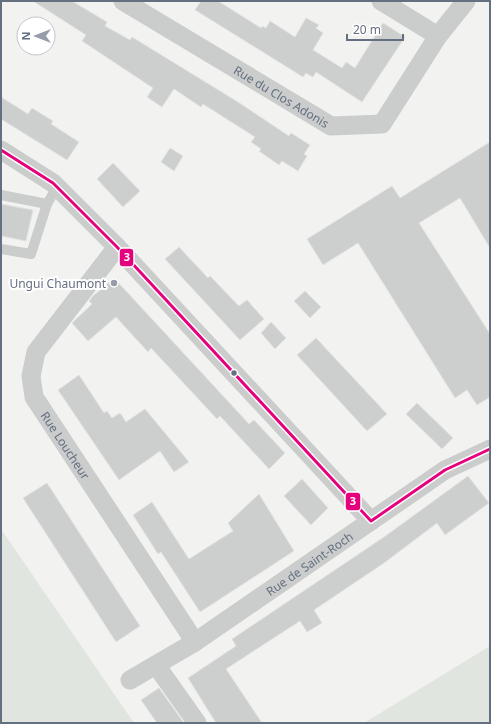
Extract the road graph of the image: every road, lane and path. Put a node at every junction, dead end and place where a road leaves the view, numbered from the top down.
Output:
1 (122, 1) edge
2 (381, 1) edge
3 (466, 1) edge
4 (438, 36) junction
5 (1, 150) edge
6 (57, 187) junction
7 (1, 195) edge
8 (47, 204) junction
9 (117, 246) junction
10 (1, 249) edge
11 (490, 449) edge
12 (371, 521) junction
13 (195, 642) junction
14 (156, 665) junction
15 (130, 680) dead end
16 (197, 723) edge

1 - 4 street, Rue du Clos Adonis
2 - 4 street
3 - 4 street, Rue du Clos Adonis
5 - 6 street
6 - 8 lane
6 - 9 street
7 - 8 lane
8 - 10 lane
9 - 12 street
9 - 13 street, Rue Loucheur
11 - 12 street, Rue de Saint-Roch
12 - 13 street, Rue de Saint-Roch
13 - 14 street, Rue de Saint-Roch
14 - 15 street, Rue de Saint-Roch
14 - 16 street

